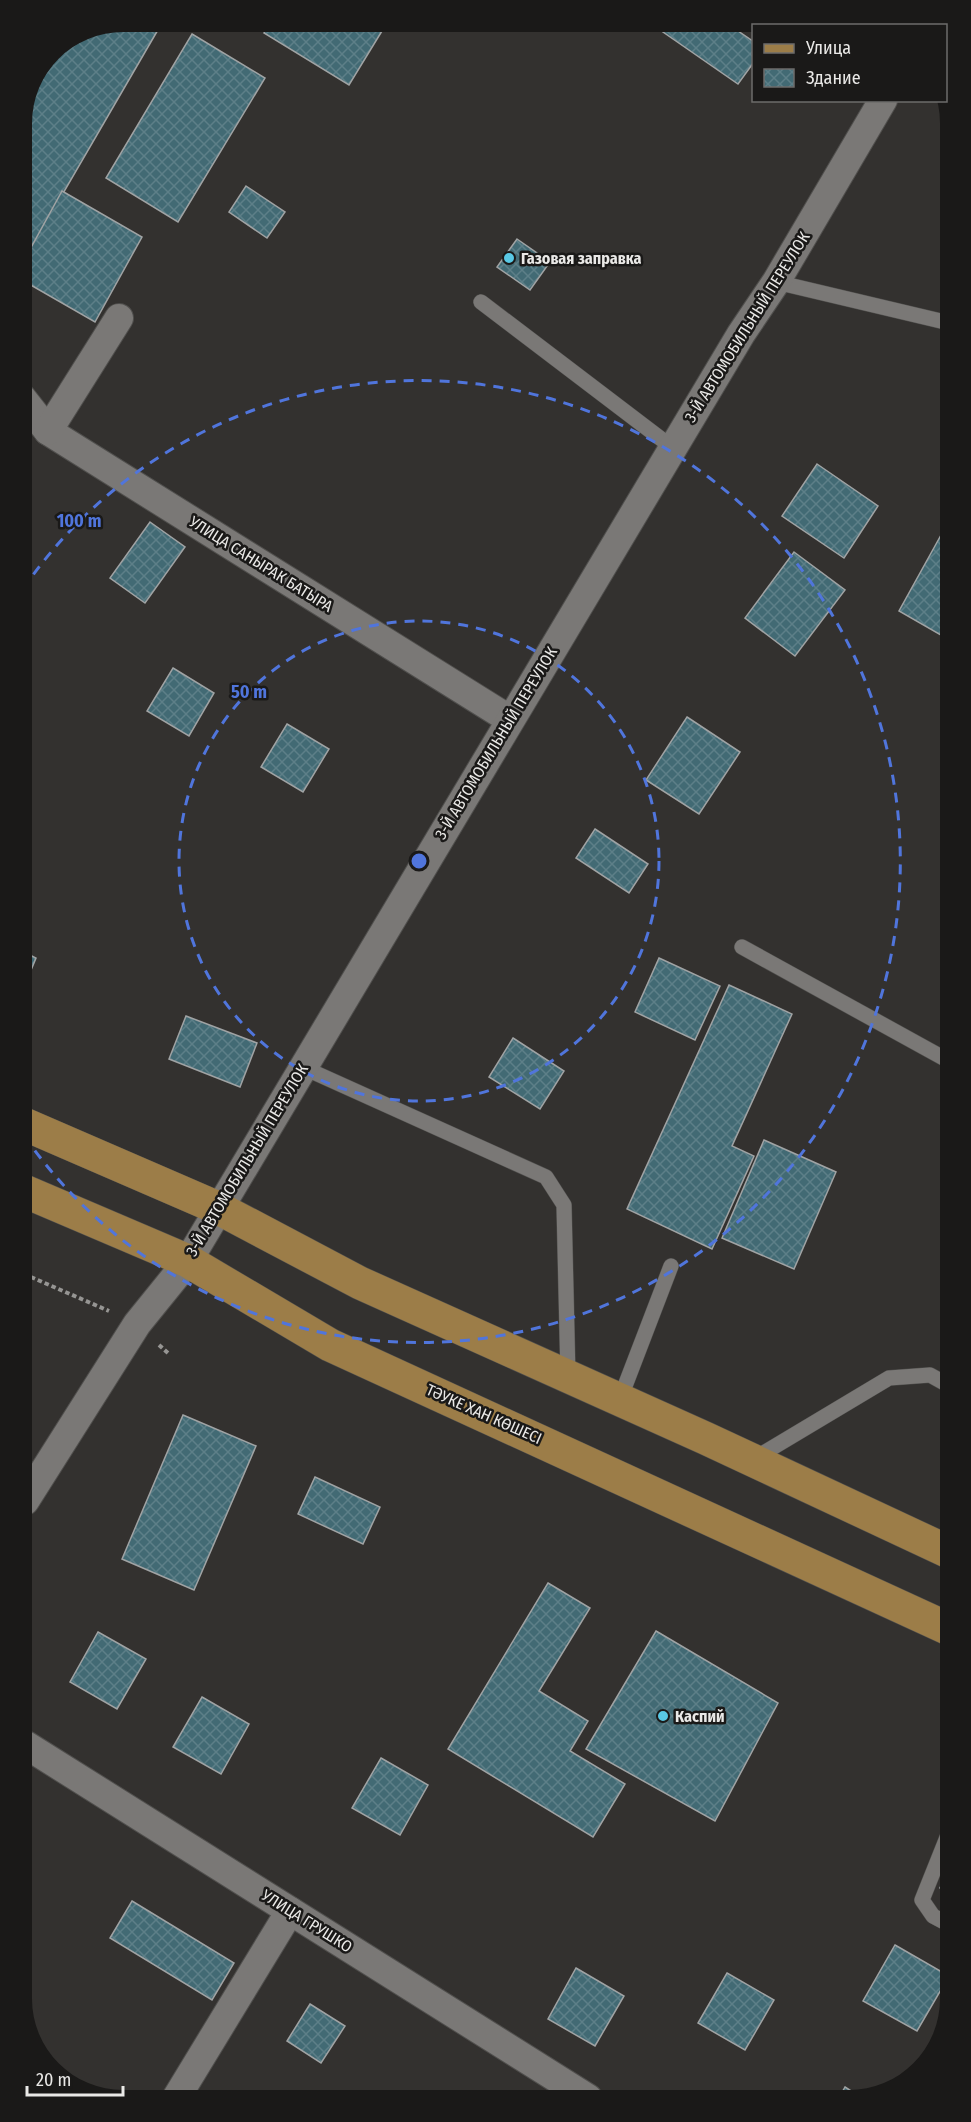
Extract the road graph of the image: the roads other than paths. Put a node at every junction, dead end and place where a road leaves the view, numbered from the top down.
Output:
1 (882, 102) edge
2 (776, 282) junction
3 (481, 302) dead end
4 (119, 318) dead end
5 (940, 321) edge
6 (32, 410) edge
7 (48, 431) junction
8 (673, 448) junction
9 (509, 719) junction
10 (742, 947) dead end
11 (940, 1056) edge
12 (302, 1067) junction
13 (31, 1127) edge
14 (31, 1194) edge
15 (218, 1208) junction
16 (188, 1261) junction
17 (670, 1266) dead end
18 (568, 1376) junction
19 (940, 1380) edge
20 (620, 1399) junction
21 (752, 1460) junction
22 (31, 1491) edge
23 (940, 1548) edge
24 (940, 1625) edge
25 (31, 1748) edge
26 (940, 1855) edge
27 (290, 1911) junction
28 (940, 1920) edge
29 (181, 2090) edge
30 (577, 2090) edge

1 - 2 street, 3-Й АВТОМОБИЛЬНЫЙ ПЕРЕУЛОК
2 - 5 lane
2 - 8 street, 3-Й АВТОМОБИЛЬНЫЙ ПЕРЕУЛОК
3 - 8 lane
4 - 7 street
6 - 7 street, УЛИЦА САНЫРАК БАТЫРА
7 - 9 street, УЛИЦА САНЫРАК БАТЫРА
8 - 9 street, 3-Й АВТОМОБИЛЬНЫЙ ПЕРЕУЛОК
9 - 12 street, 3-Й АВТОМОБИЛЬНЫЙ ПЕРЕУЛОК
10 - 11 lane
12 - 15 street, 3-Й АВТОМОБИЛЬНЫЙ ПЕРЕУЛОК
12 - 18 lane
13 - 15 main road
14 - 16 main road, ТӘУКЕ ХАН КӨШЕСІ
15 - 16 street, 3-Й АВТОМОБИЛЬНЫЙ ПЕРЕУЛОК
15 - 18 main road
16 - 22 street, 3-Й АВТОМОБИЛЬНЫЙ ПЕРЕУЛОК
16 - 24 main road, ТӘУКЕ ХАН КӨШЕСІ
17 - 20 lane
18 - 20 main road
19 - 21 lane
20 - 21 main road
21 - 23 main road
25 - 27 street, УЛИЦА ГРУШКО
26 - 28 lane
27 - 29 street
27 - 30 street, УЛИЦА ГРУШКО

